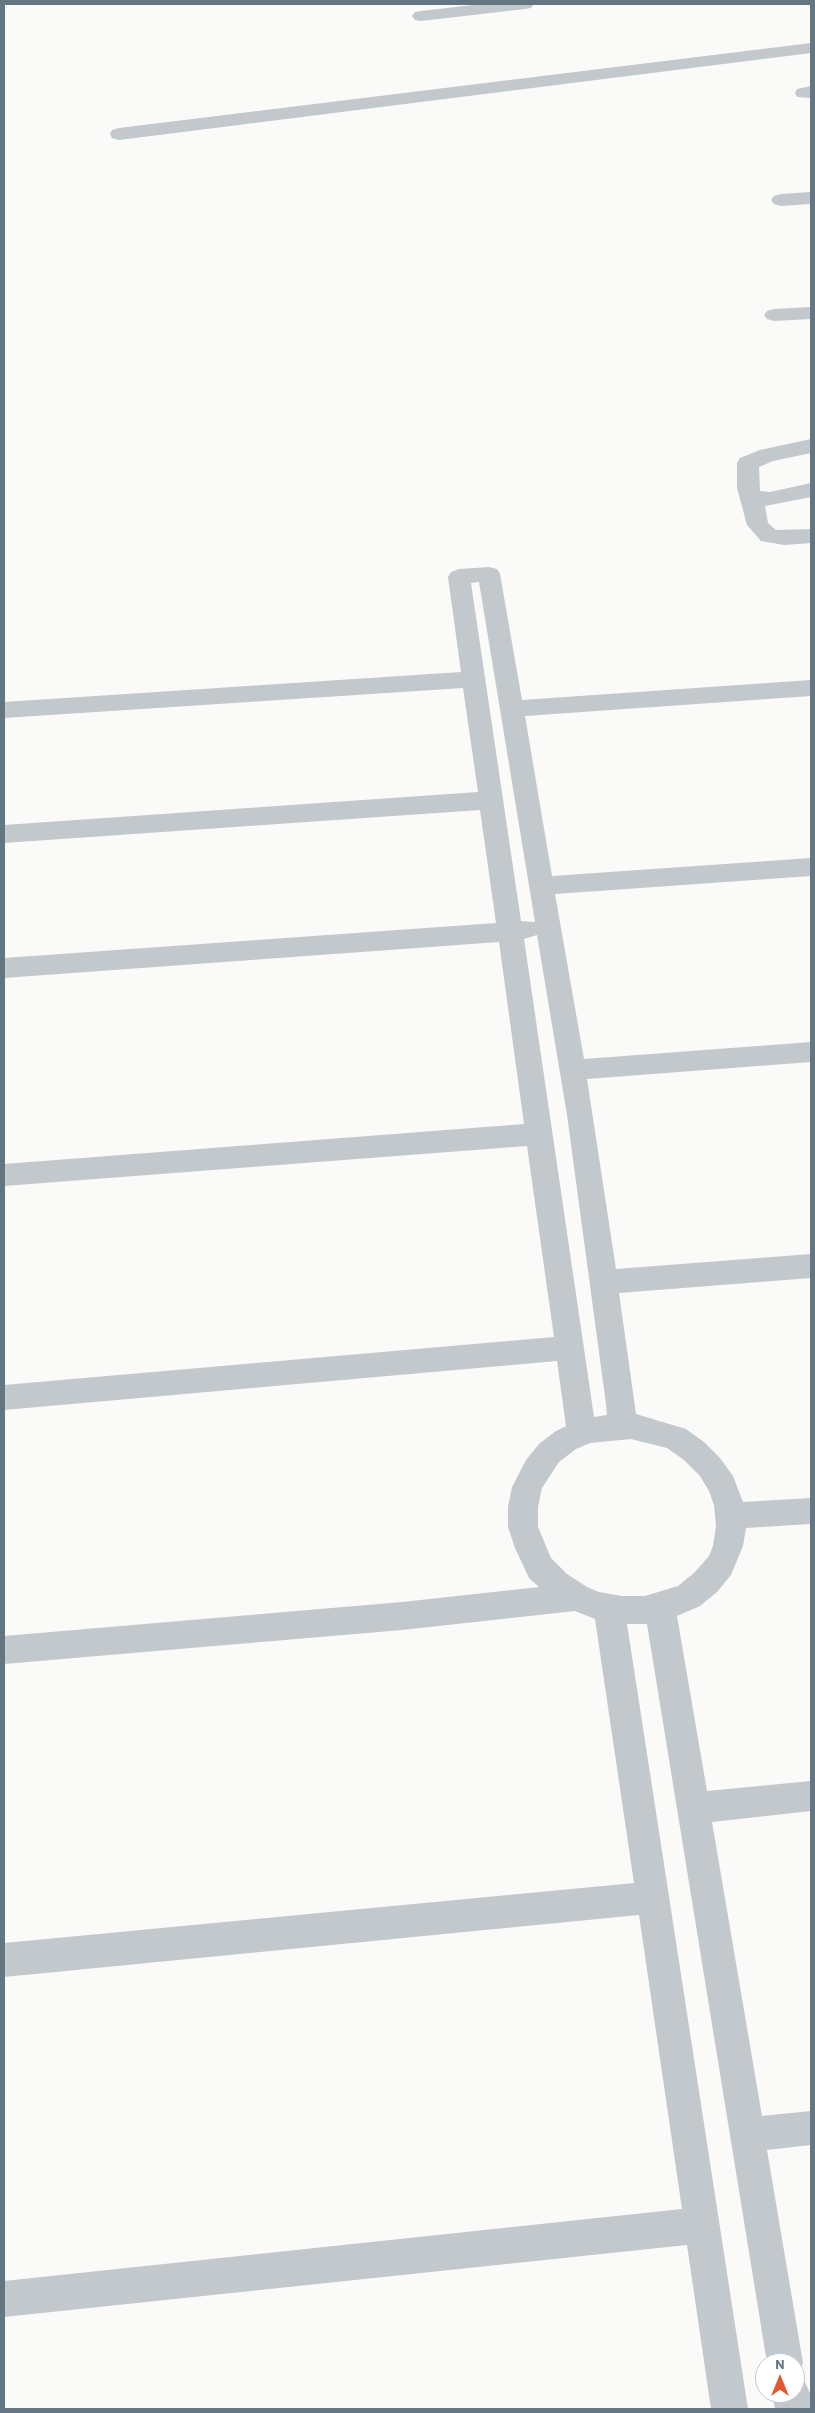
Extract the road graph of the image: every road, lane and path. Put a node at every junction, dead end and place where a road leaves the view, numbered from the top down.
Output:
1 (525, 4) edge
2 (421, 16) dead end
3 (811, 48) edge
4 (119, 134) dead end
5 (811, 198) edge
6 (781, 200) dead end
7 (811, 313) edge
8 (774, 315) dead end
9 (811, 446) edge
10 (811, 490) edge
11 (752, 498) junction
12 (811, 536) edge
13 (474, 679) junction
14 (811, 688) edge
15 (512, 709) junction
16 (4, 710) edge
17 (491, 800) junction
18 (4, 834) edge
19 (811, 867) edge
20 (543, 886) junction
21 (548, 926) junction
22 (510, 932) junction
23 (4, 968) edge
24 (811, 1052) edge
25 (573, 1070) junction
26 (539, 1134) junction
27 (4, 1175) edge
28 (811, 1266) edge
29 (604, 1282) junction
30 (570, 1348) junction
31 (4, 1398) edge
32 (623, 1427) junction
33 (582, 1433) junction
34 (811, 1510) edge
35 (730, 1516) junction
36 (576, 1597) junction
37 (660, 1607) junction
38 (609, 1609) junction
39 (4, 1650) edge
40 (811, 1796) edge
41 (693, 1808) junction
42 (653, 1897) junction
43 (4, 1960) edge
44 (811, 2128) edge
45 (748, 2135) junction
46 (703, 2225) junction
47 (4, 2299) edge
48 (783, 2353) edge
49 (730, 2409) edge

1 - 2 street
3 - 4 street
5 - 6 street
7 - 8 street
9 - 11 street
10 - 11 street
11 - 12 street
13 - 15 street
13 - 16 street
13 - 17 street
14 - 15 street
15 - 20 street
17 - 18 street
17 - 22 street
19 - 20 street
20 - 21 street
21 - 22 street
21 - 25 street
22 - 23 street
22 - 26 street
24 - 25 street
25 - 29 street
26 - 27 street
26 - 30 street
28 - 29 street
29 - 32 street
30 - 31 street
30 - 33 street
32 - 33 street
32 - 35 street
33 - 36 street
34 - 35 street
35 - 37 street
36 - 38 street
36 - 39 street
37 - 38 street
37 - 41 street
38 - 42 street
40 - 41 street
41 - 45 street
42 - 43 street
42 - 46 street
44 - 45 street
45 - 48 street
46 - 47 street
46 - 49 street

